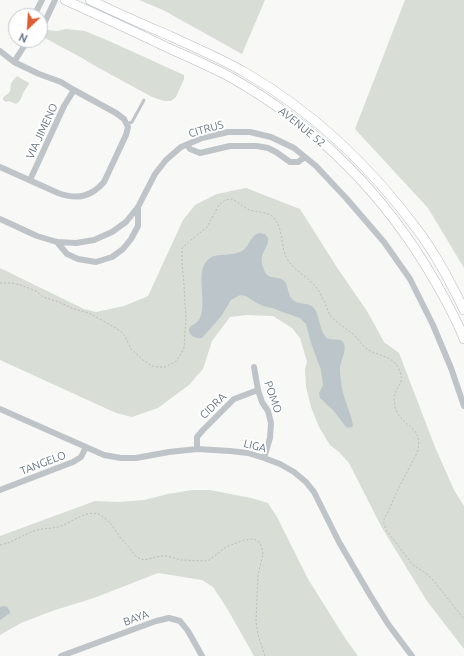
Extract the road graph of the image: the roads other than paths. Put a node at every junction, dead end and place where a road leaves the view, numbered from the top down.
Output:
1 (55, 0) edge
2 (65, 0) edge
3 (81, 0) edge
4 (94, 2) edge
5 (48, 15) edge
6 (23, 48) edge
7 (0, 51) edge
8 (14, 62) junction
9 (74, 90) junction
10 (144, 100) dead end
11 (127, 126) junction
12 (187, 145) junction
13 (305, 157) junction
14 (0, 167) edge
15 (30, 180) junction
16 (138, 208) junction
17 (0, 219) edge
18 (57, 242) junction
19 (464, 310) edge
20 (464, 339) edge
21 (254, 366) dead end
22 (258, 390) junction
23 (464, 406) edge
24 (0, 409) edge
25 (86, 448) junction
26 (197, 449) junction
27 (264, 458) junction
28 (0, 490) edge
29 (61, 656) edge
30 (202, 656) edge
31 (412, 656) edge

1 - 5 street
2 - 20 main road, AVENUE 52
3 - 4 main road, AVENUE 52
4 - 19 main road, AVENUE 52
6 - 8 street
7 - 8 street
8 - 9 street
9 - 11 street
9 - 15 street, VIA JIMENO
10 - 11 lane
11 - 15 street
12 - 13 street, CITRUS
12 - 13 street
12 - 16 street, CITRUS
13 - 23 street, CITRUS
14 - 15 street
16 - 18 street, CITRUS
16 - 18 street
17 - 18 street, CITRUS
21 - 22 street, POMO
22 - 26 street, CIDRA
22 - 27 street, POMO
24 - 25 street, LIGA
25 - 26 street, LIGA
25 - 28 street, TANGELO
26 - 27 street, LIGA
27 - 31 street, LIGA
29 - 30 street, BAYA

